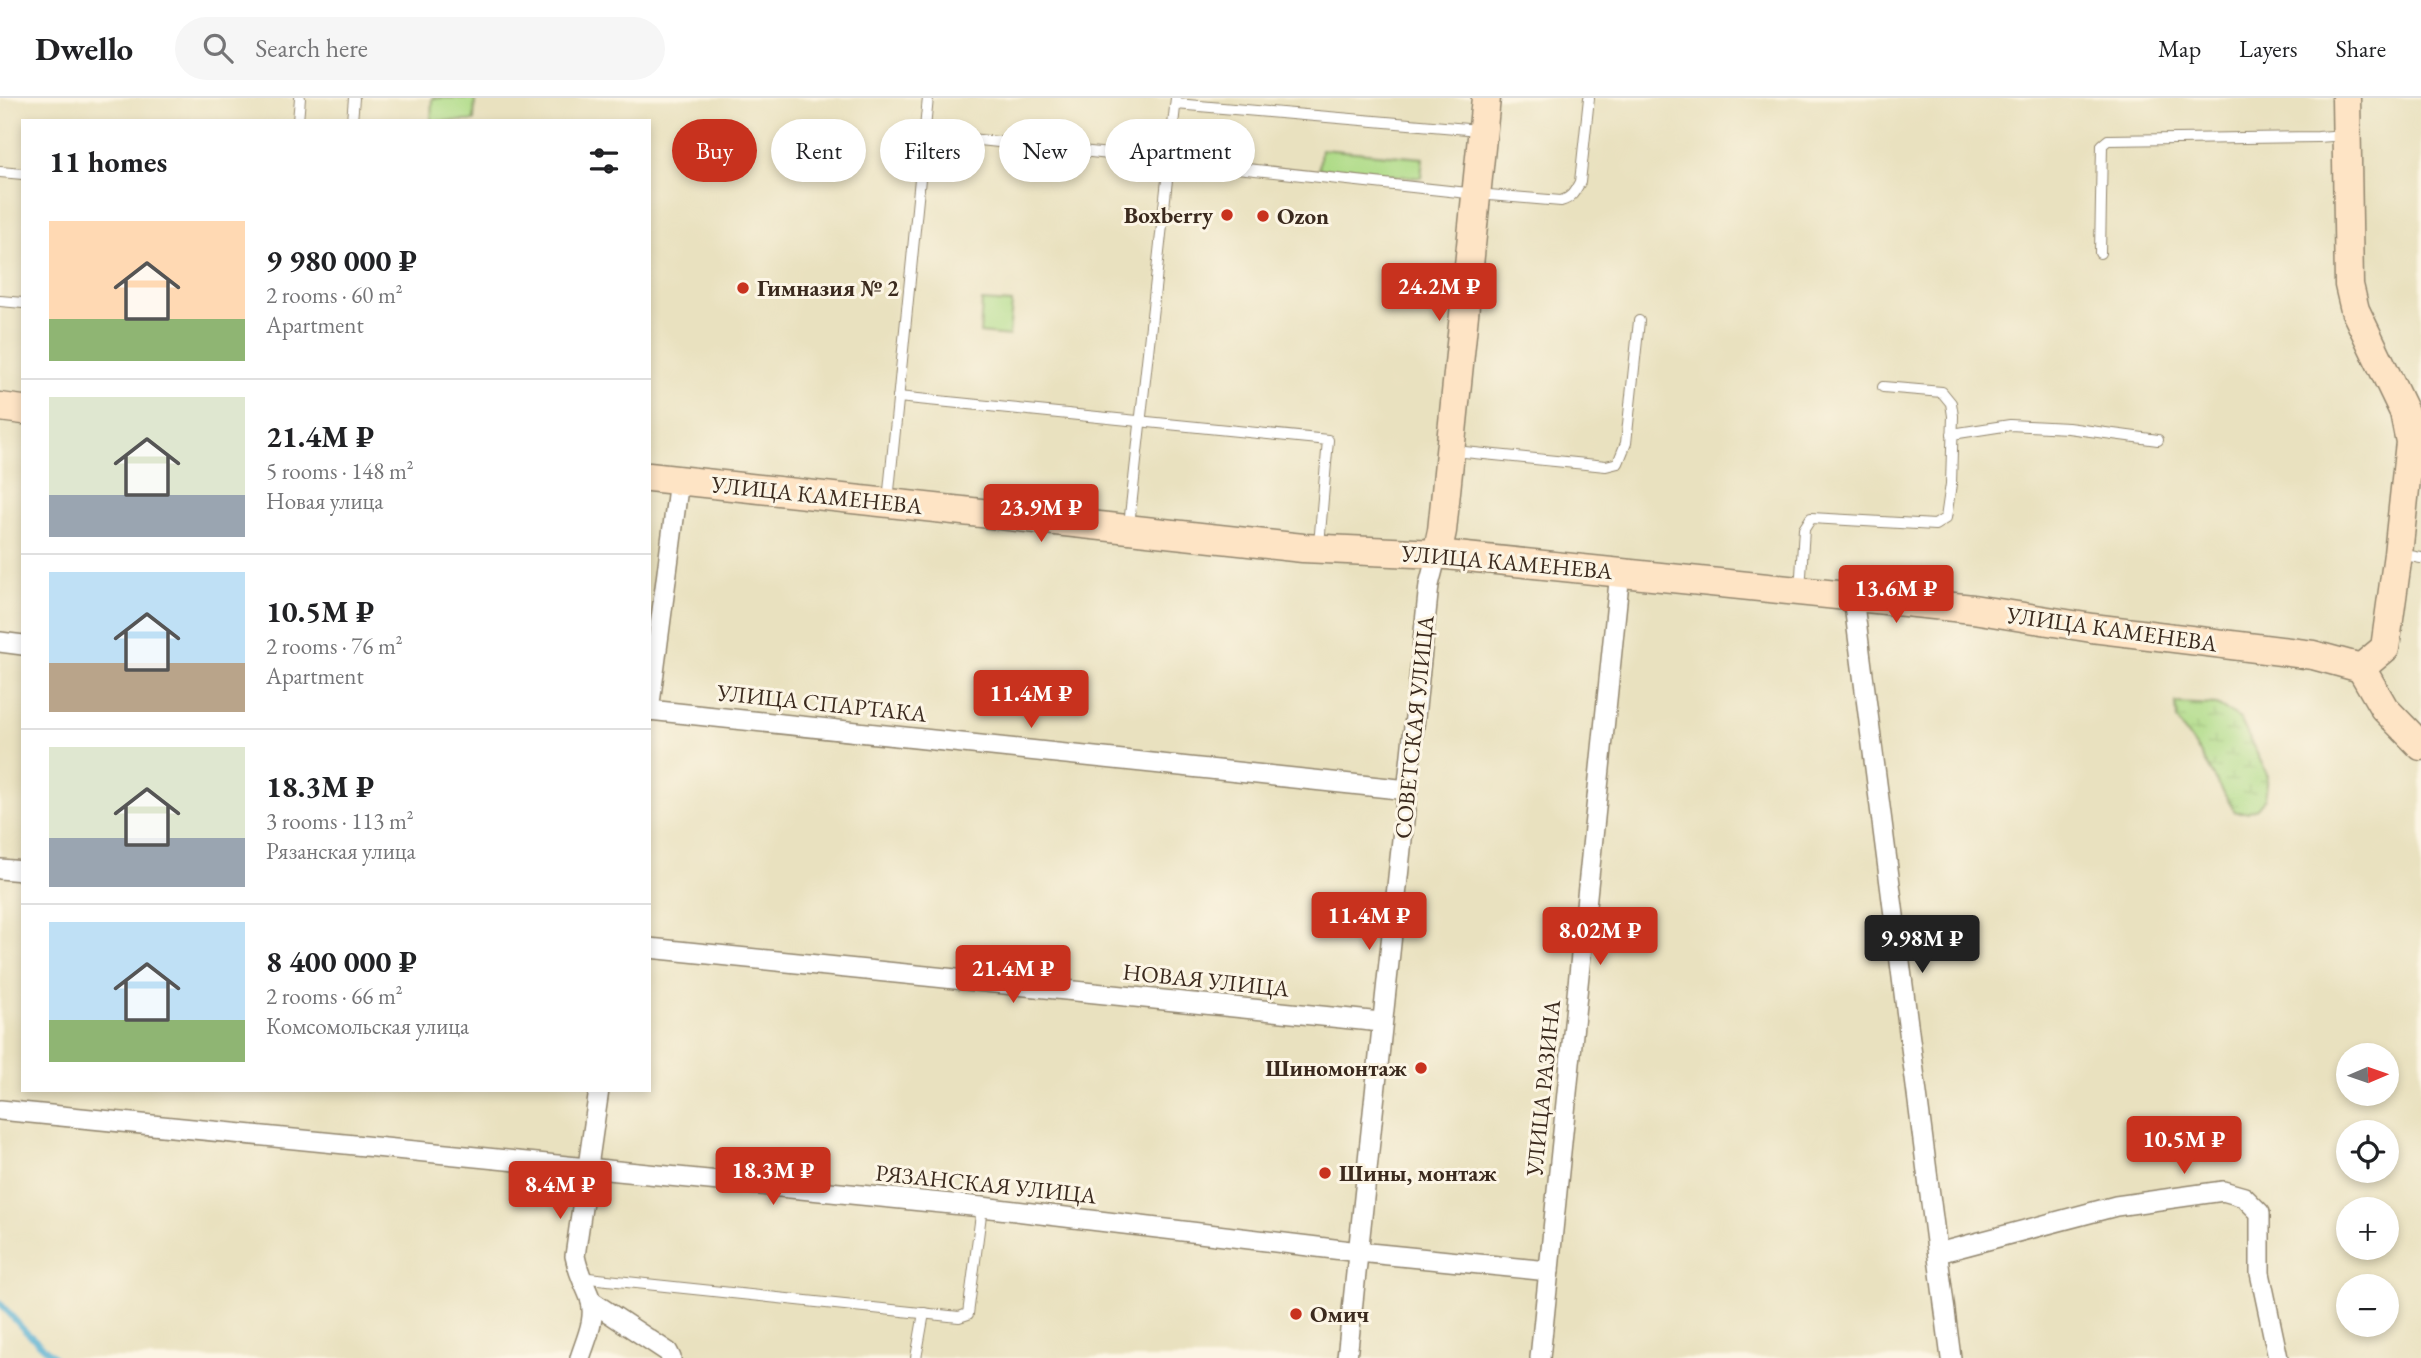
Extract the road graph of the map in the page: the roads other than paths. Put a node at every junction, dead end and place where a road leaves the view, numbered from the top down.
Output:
1 (300, 98) edge
2 (354, 98) edge
3 (928, 98) edge
4 (1486, 98) edge
5 (1589, 98) edge
6 (2346, 98) edge
7 (1176, 101) edge
8 (298, 119) edge
9 (352, 119) edge
10 (1174, 119) edge
11 (1483, 130) junction
12 (2346, 135) junction
13 (985, 140) edge
14 (1105, 153) edge
15 (1255, 169) edge
16 (0, 172) edge
17 (21, 174) edge
18 (1168, 182) edge
19 (1477, 194) junction
20 (2100, 253) dead end
21 (0, 301) edge
22 (21, 303) edge
23 (1639, 321) dead end
24 (1883, 387) dead end
25 (898, 397) junction
26 (0, 407) edge
27 (21, 410) edge
28 (1141, 421) junction
29 (1952, 434) junction
30 (2158, 440) dead end
31 (1450, 450) junction
32 (651, 477) edge
33 (679, 480) junction
34 (887, 503) junction
35 (1129, 529) junction
36 (1318, 549) junction
37 (1437, 554) junction
38 (2410, 556) edge
39 (1620, 572) junction
40 (1800, 591) junction
41 (1853, 597) junction
42 (0, 642) edge
43 (21, 645) edge
44 (2361, 668) junction
45 (651, 695) edge
46 (651, 710) edge
47 (2421, 746) edge
48 (1408, 790) junction
49 (0, 869) edge
50 (21, 872) edge
51 (651, 948) edge
52 (1381, 1022) junction
53 (599, 1092) edge
54 (0, 1110) edge
55 (588, 1168) junction
56 (982, 1207) junction
57 (1359, 1252) junction
58 (1938, 1253) junction
59 (1549, 1271) junction
60 (579, 1276) junction
61 (591, 1301) junction
62 (924, 1314) junction
63 (580, 1358) edge
64 (671, 1358) edge
65 (916, 1358) edge
66 (1347, 1358) edge
67 (1540, 1358) edge
68 (1951, 1358) edge
69 (2278, 1358) edge

1 - 8 lane
2 - 9 lane
3 - 25 lane
4 - 11 main road, СОВЕТСКАЯ УЛИЦА
5 - 19 lane
6 - 12 main road
7 - 10 lane
7 - 11 lane
11 - 19 main road, СОВЕТСКАЯ УЛИЦА
12 - 20 lane
12 - 38 main road
13 - 14 lane
15 - 19 lane
16 - 17 lane
18 - 28 lane
19 - 31 main road, СОВЕТСКАЯ УЛИЦА
21 - 22 lane
23 - 31 lane
24 - 29 lane
25 - 28 lane
25 - 34 lane
26 - 27 main road
28 - 35 lane
28 - 36 lane
29 - 30 lane
29 - 40 lane
31 - 37 main road, СОВЕТСКАЯ УЛИЦА
32 - 33 main road, УЛИЦА КАМЕНЕВА
33 - 34 main road, УЛИЦА КАМЕНЕВА
33 - 45 street
34 - 35 main road, УЛИЦА КАМЕНЕВА
35 - 36 main road, УЛИЦА КАМЕНЕВА
36 - 37 main road, УЛИЦА КАМЕНЕВА
37 - 39 main road, УЛИЦА КАМЕНЕВА
37 - 48 street, СОВЕТСКАЯ УЛИЦА
38 - 44 main road
39 - 40 main road, УЛИЦА КАМЕНЕВА
39 - 59 street, УЛИЦА РАЗИНА
40 - 41 main road, УЛИЦА КАМЕНЕВА
41 - 44 main road, УЛИЦА КАМЕНЕВА
41 - 58 street
42 - 43 street
44 - 47 main road
46 - 48 street, УЛИЦА СПАРТАКА
48 - 52 street, СОВЕТСКАЯ УЛИЦА
49 - 50 street
51 - 52 street, НОВАЯ УЛИЦА
52 - 57 street, СОВЕТСКАЯ УЛИЦА
53 - 55 street
54 - 55 street, РЯЗАНСКАЯ УЛИЦА
55 - 56 street, РЯЗАНСКАЯ УЛИЦА
55 - 60 street
56 - 57 street, РЯЗАНСКАЯ УЛИЦА
56 - 62 lane
57 - 59 street, РЯЗАНСКАЯ УЛИЦА
57 - 66 street, СОВЕТСКАЯ УЛИЦА
58 - 68 street
58 - 69 street
59 - 67 street, УЛИЦА РАЗИНА
60 - 61 street
60 - 62 lane
61 - 63 street
61 - 64 street
62 - 65 lane

